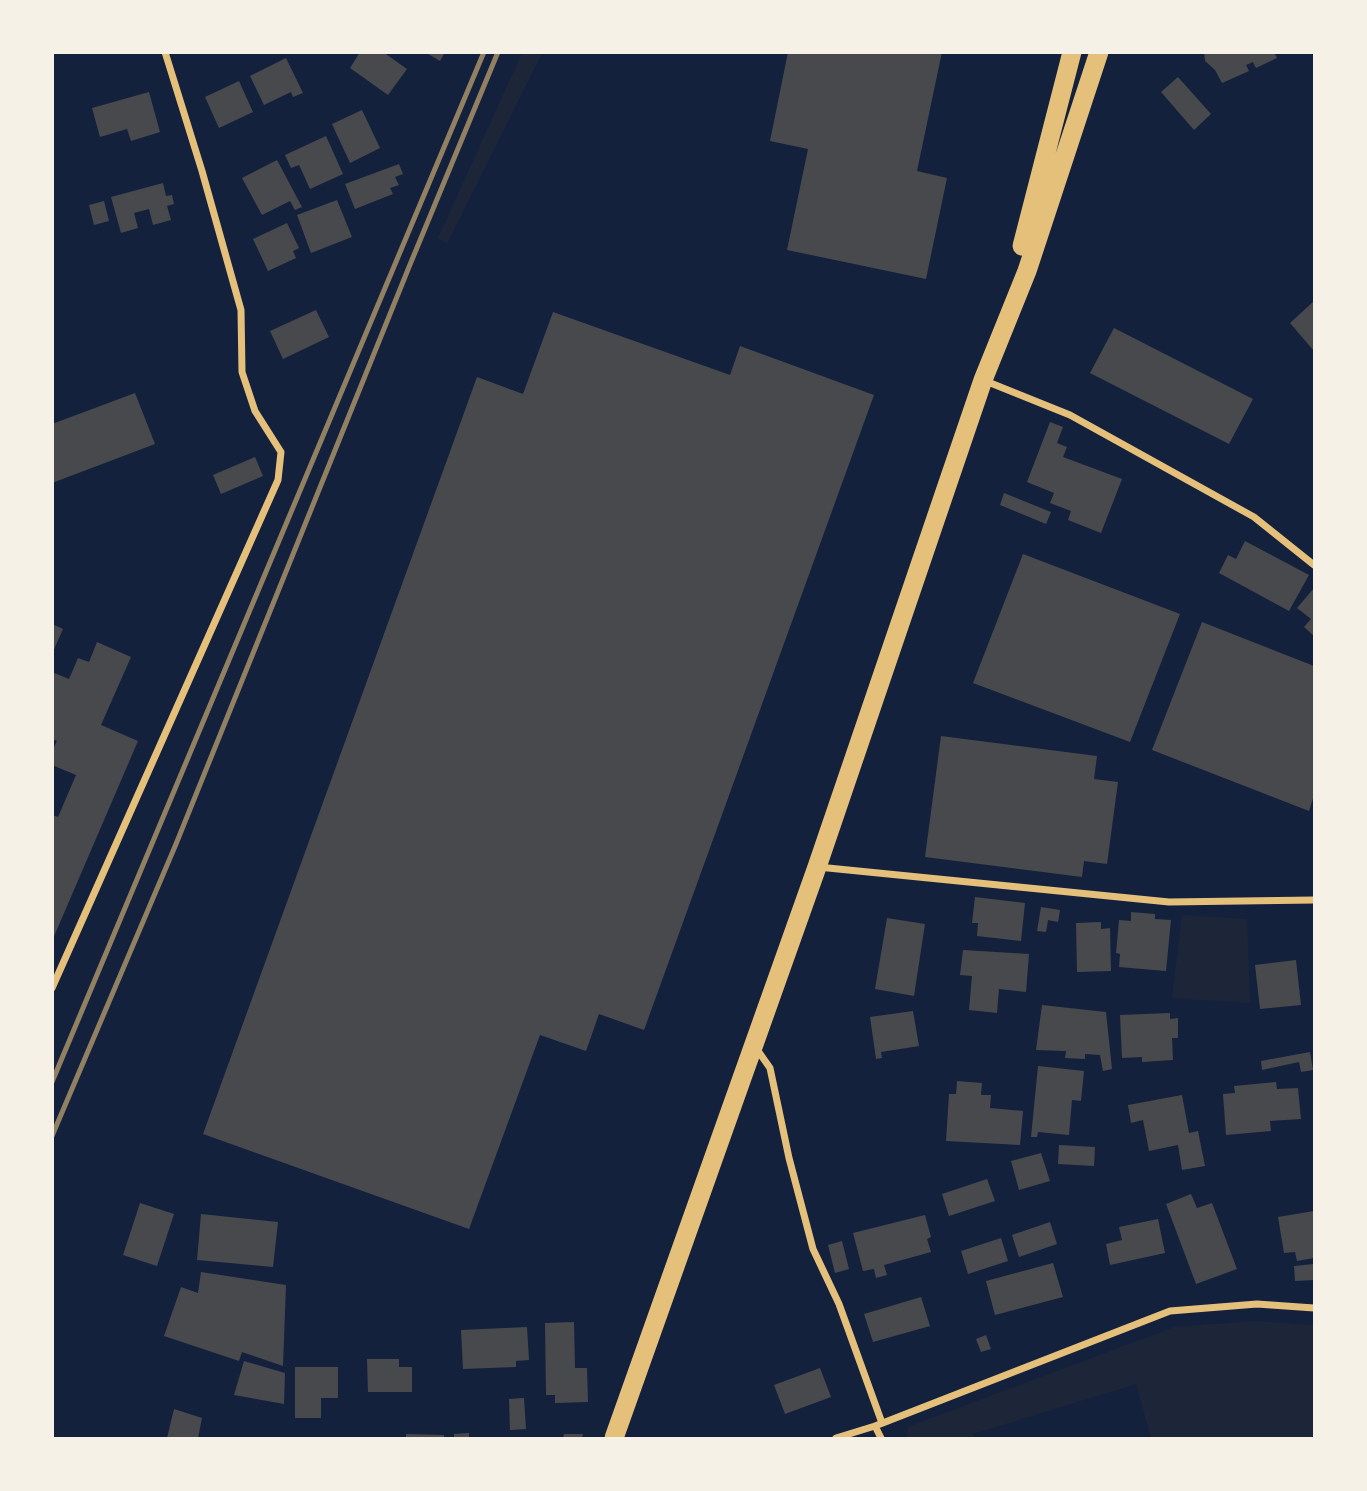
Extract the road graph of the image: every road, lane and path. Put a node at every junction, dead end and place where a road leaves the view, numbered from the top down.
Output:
1 (165, 52) edge
2 (1072, 52) edge
3 (1099, 52) edge
4 (986, 371) junction
5 (1314, 565) edge
6 (817, 867) junction
7 (1314, 900) edge
8 (52, 988) edge
9 (754, 1044) junction
10 (1314, 1308) edge
11 (879, 1425) junction
12 (614, 1438) edge
13 (836, 1438) edge
14 (881, 1438) edge

1 - 8 street
2 - 4 highway
3 - 4 highway
4 - 5 street
4 - 6 highway
6 - 7 street
6 - 9 highway
9 - 11 street
9 - 12 highway
10 - 11 street
11 - 13 street
11 - 14 street

